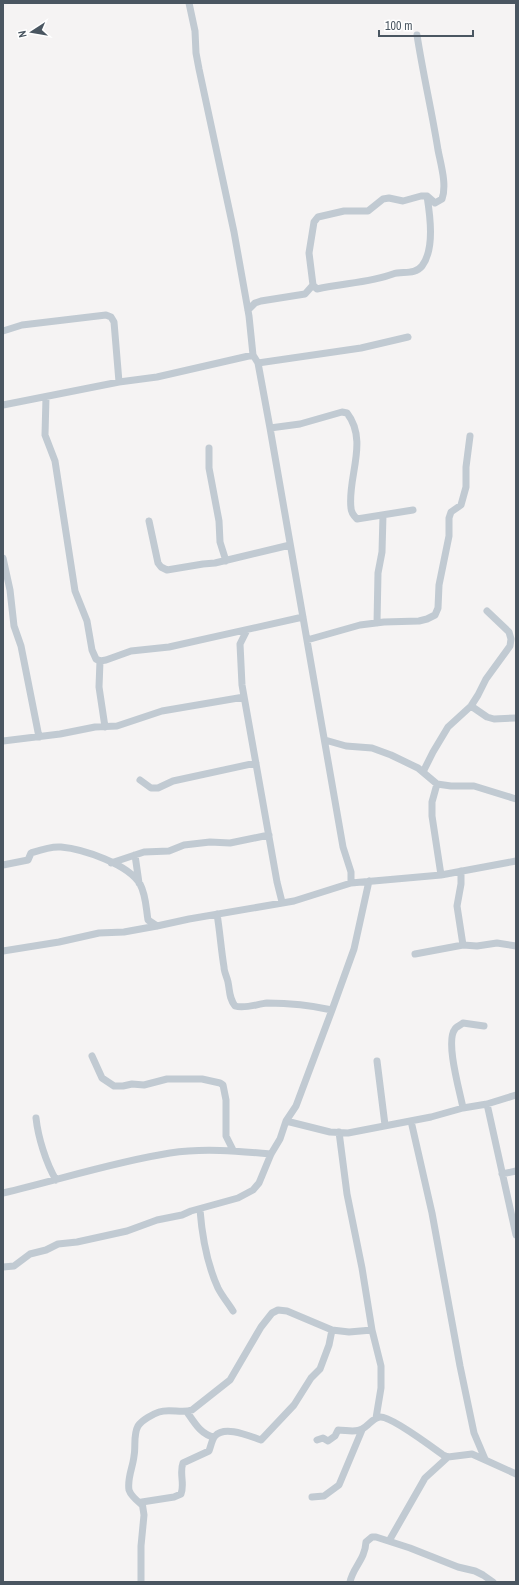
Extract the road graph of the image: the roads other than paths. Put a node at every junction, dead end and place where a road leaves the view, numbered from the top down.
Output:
1 (189, 3) edge
2 (417, 35) dead end
3 (427, 196) junction
4 (312, 285) junction
5 (248, 310) junction
6 (3, 331) edge
7 (408, 337) dead end
8 (253, 355) junction
9 (258, 363) junction
10 (119, 382) junction
11 (46, 397) junction
12 (3, 405) edge
13 (270, 428) junction
14 (470, 436) dead end
15 (209, 448) dead end
16 (413, 510) dead end
17 (384, 515) junction
18 (149, 521) dead end
19 (290, 545) junction
20 (3, 558) edge
21 (226, 561) junction
22 (487, 612) dead end
23 (303, 617) junction
24 (376, 623) junction
25 (247, 630) junction
26 (230, 633) junction
27 (307, 640) junction
28 (240, 644) junction
29 (100, 661) junction
30 (244, 697) junction
31 (470, 706) junction
32 (516, 718) edge
33 (105, 727) junction
34 (39, 737) junction
35 (325, 740) junction
36 (3, 741) edge
37 (256, 763) junction
38 (423, 772) junction
39 (140, 780) dead end
40 (437, 784) junction
41 (516, 799) edge
42 (269, 835) junction
43 (135, 855) junction
44 (516, 861) edge
45 (111, 863) junction
46 (3, 865) edge
47 (461, 871) junction
48 (351, 872) junction
49 (441, 875) junction
50 (366, 881) junction
51 (139, 883) junction
52 (351, 883) junction
53 (282, 902) junction
54 (217, 914) junction
55 (157, 926) junction
56 (462, 945) junction
57 (516, 946) edge
58 (3, 951) edge
59 (415, 954) dead end
60 (332, 1010) junction
61 (484, 1026) dead end
62 (92, 1056) dead end
63 (377, 1061) dead end
64 (516, 1095) edge
65 (487, 1104) junction
66 (463, 1108) junction
67 (36, 1118) dead end
68 (286, 1121) junction
69 (411, 1121) junction
70 (385, 1125) junction
71 (339, 1132) junction
72 (233, 1150) junction
73 (271, 1154) junction
74 (516, 1171) edge
75 (502, 1174) junction
76 (56, 1180) junction
77 (3, 1193) edge
78 (200, 1210) junction
79 (516, 1235) edge
80 (3, 1267) edge
81 (233, 1311) dead end
82 (332, 1330) junction
83 (372, 1330) junction
84 (187, 1412) junction
85 (376, 1418) junction
86 (362, 1430) junction
87 (214, 1437) junction
88 (317, 1440) dead end
89 (448, 1457) junction
90 (485, 1459) junction
91 (516, 1474) edge
92 (312, 1497) dead end
93 (142, 1502) junction
94 (389, 1541) junction
95 (141, 1582) edge
96 (350, 1582) edge
97 (493, 1582) edge

1 - 5 street
2 - 3 street
3 - 4 street
3 - 4 street
4 - 5 street
5 - 8 street
6 - 10 street
7 - 9 street
8 - 9 street
8 - 10 street
9 - 13 street
10 - 11 street
11 - 12 street
11 - 29 street
13 - 17 street
13 - 19 street
14 - 24 street
15 - 21 street
16 - 17 street
17 - 24 street
18 - 21 street
19 - 21 street
19 - 23 street
20 - 34 street
22 - 31 street
23 - 25 street
23 - 27 street
24 - 27 street
25 - 26 street
25 - 28 street
26 - 28 street
26 - 29 street
27 - 35 street
28 - 30 street
29 - 33 street
30 - 33 street
30 - 37 street
31 - 32 street
31 - 38 street
33 - 34 street
34 - 36 street
35 - 38 street
35 - 48 street
37 - 39 street
37 - 42 street
38 - 40 street
40 - 41 street
40 - 49 street
42 - 43 street
42 - 53 street
43 - 45 street
43 - 51 street
44 - 47 street
45 - 46 street
45 - 51 street
47 - 49 street
47 - 56 street
48 - 50 street
48 - 52 street
49 - 50 street
50 - 52 street
50 - 60 street
51 - 55 street
52 - 53 street
53 - 54 street
54 - 55 street
54 - 60 street
55 - 58 street
56 - 57 street
56 - 59 street
60 - 68 street
61 - 66 street
62 - 72 street
63 - 70 street
64 - 65 street
65 - 66 street
65 - 75 street
66 - 69 street
67 - 76 street
68 - 71 street
68 - 73 street
69 - 70 street
69 - 90 street
70 - 71 street
71 - 83 street
72 - 73 street
72 - 76 street
73 - 78 street
74 - 75 street
75 - 79 street
76 - 77 street
78 - 80 street
78 - 81 street
82 - 83 street
82 - 84 street
82 - 87 street
83 - 85 street
84 - 87 street
84 - 93 street
85 - 86 street
85 - 89 street
86 - 88 street
86 - 92 street
87 - 93 street
89 - 90 street
89 - 94 street
90 - 91 street
93 - 95 street
94 - 96 street
94 - 97 street

